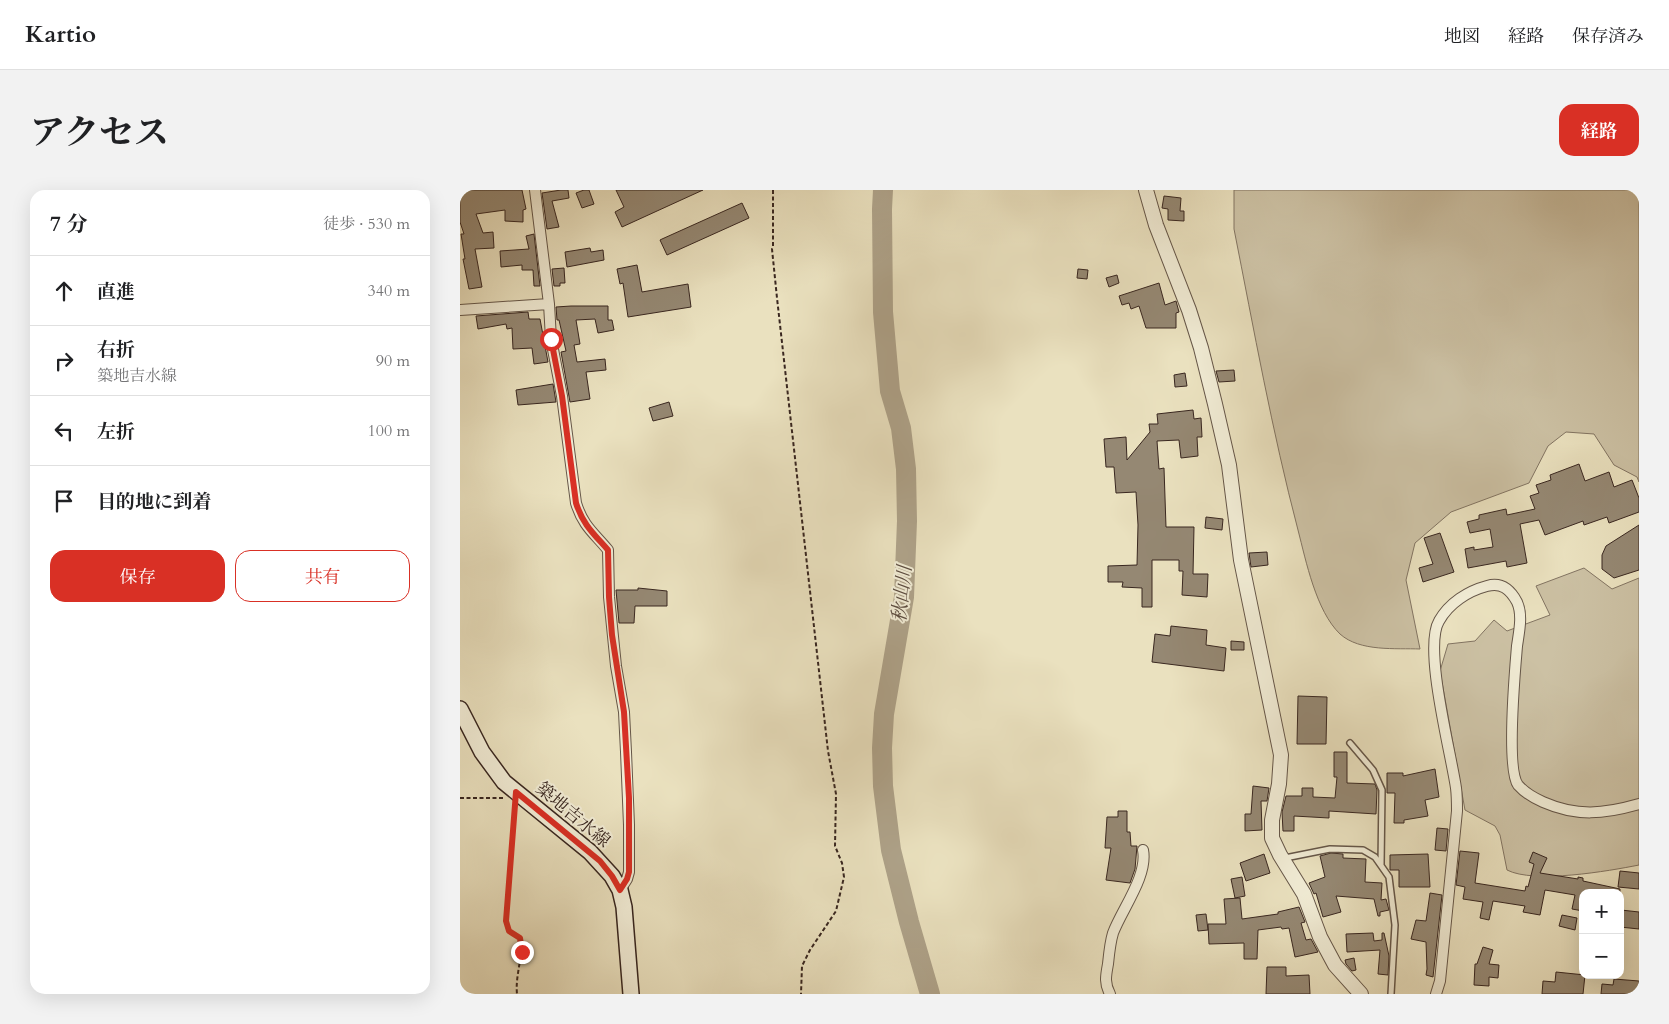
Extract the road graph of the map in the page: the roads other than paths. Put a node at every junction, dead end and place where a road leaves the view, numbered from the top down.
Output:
1 (535, 190) edge
2 (1146, 190) edge
3 (549, 304) junction
4 (460, 310) edge
5 (460, 709) edge
6 (1350, 743) dead end
7 (1639, 804) edge
8 (1143, 850) dead end
9 (1282, 859) junction
10 (1381, 866) junction
11 (620, 890) junction
12 (631, 994) edge
13 (1110, 994) edge
14 (1361, 994) edge
15 (1391, 994) edge
16 (1436, 994) edge

1 - 3 street
2 - 9 street
3 - 4 street
3 - 11 street
5 - 11 main road, 築地吉水線
6 - 10 lane
7 - 16 street
8 - 13 street
9 - 10 lane
9 - 14 street
10 - 15 lane
11 - 12 main road, 築地吉水線

